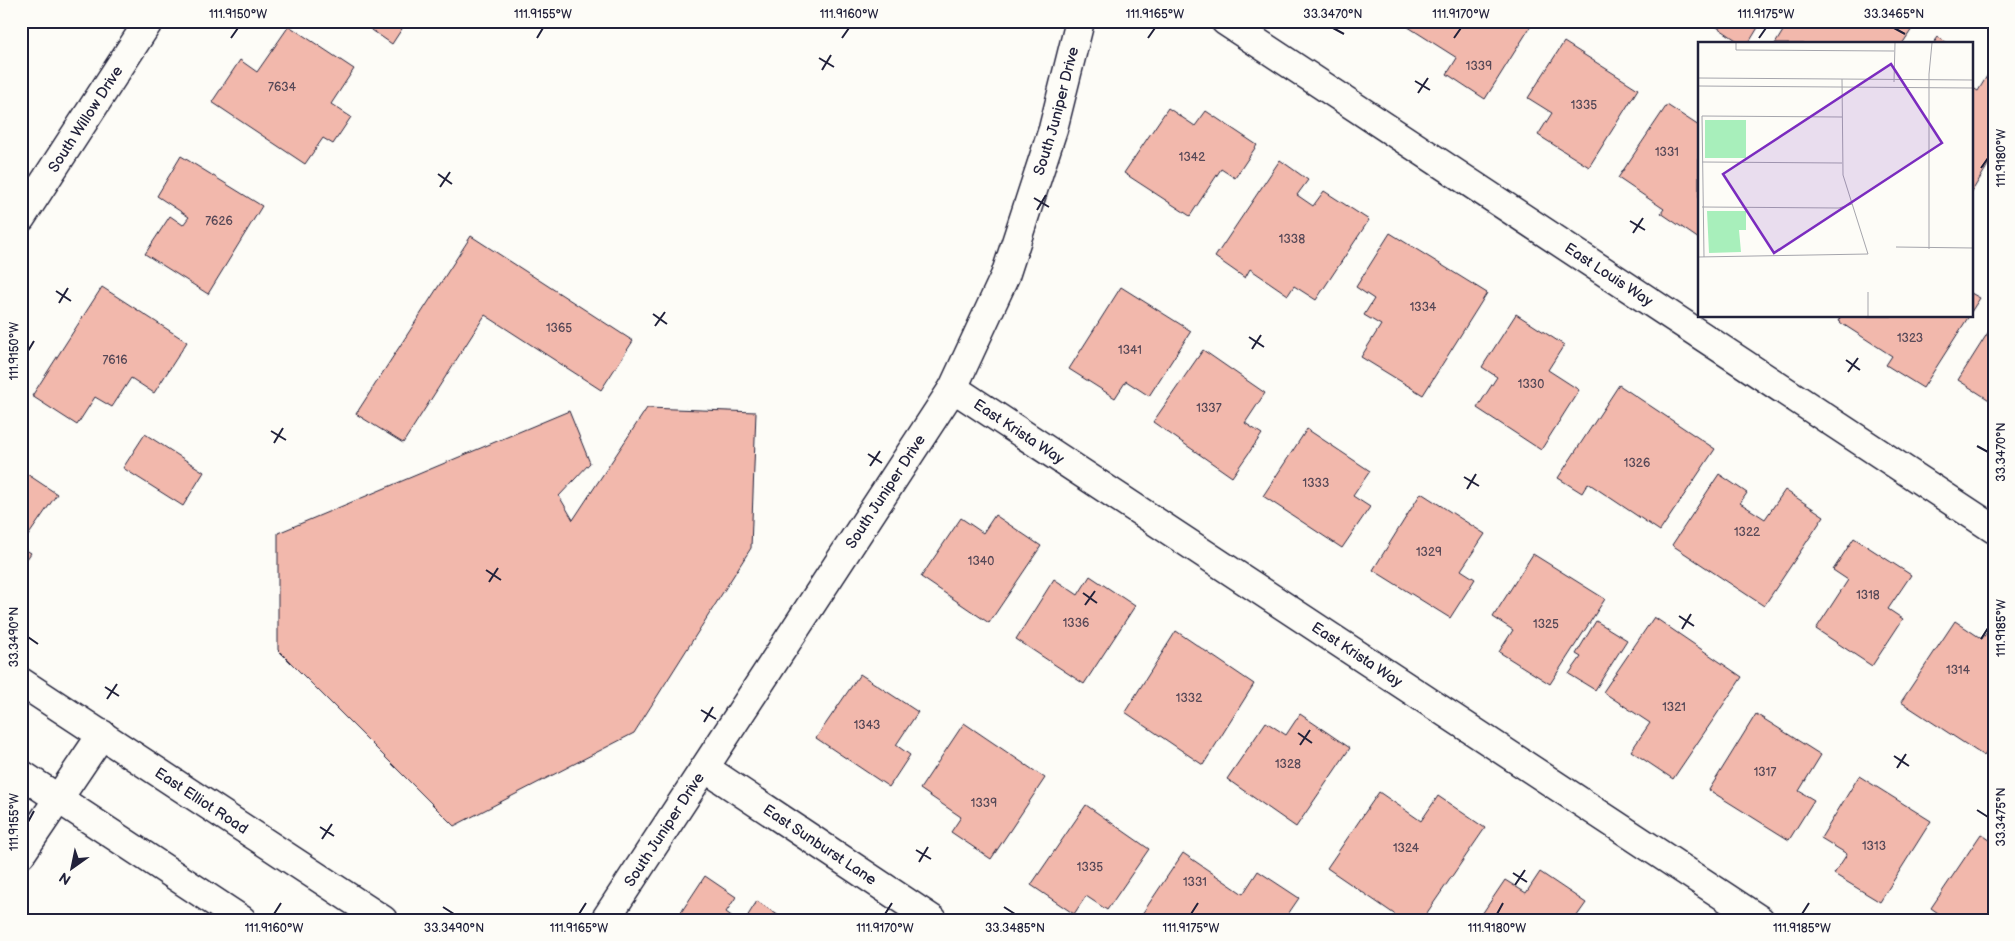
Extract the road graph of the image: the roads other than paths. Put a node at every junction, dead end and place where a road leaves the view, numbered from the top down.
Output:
1 (149, 21) edge
2 (1080, 21) edge
3 (1225, 21) edge
4 (21, 218) edge
5 (953, 388) junction
6 (1994, 529) edge
7 (21, 682) edge
8 (102, 734) junction
9 (705, 768) junction
10 (21, 774) edge
11 (58, 799) junction
12 (21, 854) edge
13 (242, 920) edge
14 (383, 920) edge
15 (605, 920) edge
16 (933, 920) edge
17 (1760, 920) edge

1 - 4 street, South Willow Drive
2 - 5 street, South Juniper Drive
3 - 6 street, East Louis Way
5 - 9 street, South Juniper Drive
5 - 17 street, East Krista Way
7 - 8 street, East Elliot Road
8 - 11 street
8 - 14 street, East Elliot Road
9 - 15 street, South Juniper Drive
9 - 16 street, East Sunburst Lane
10 - 11 street
11 - 12 street
11 - 13 street

